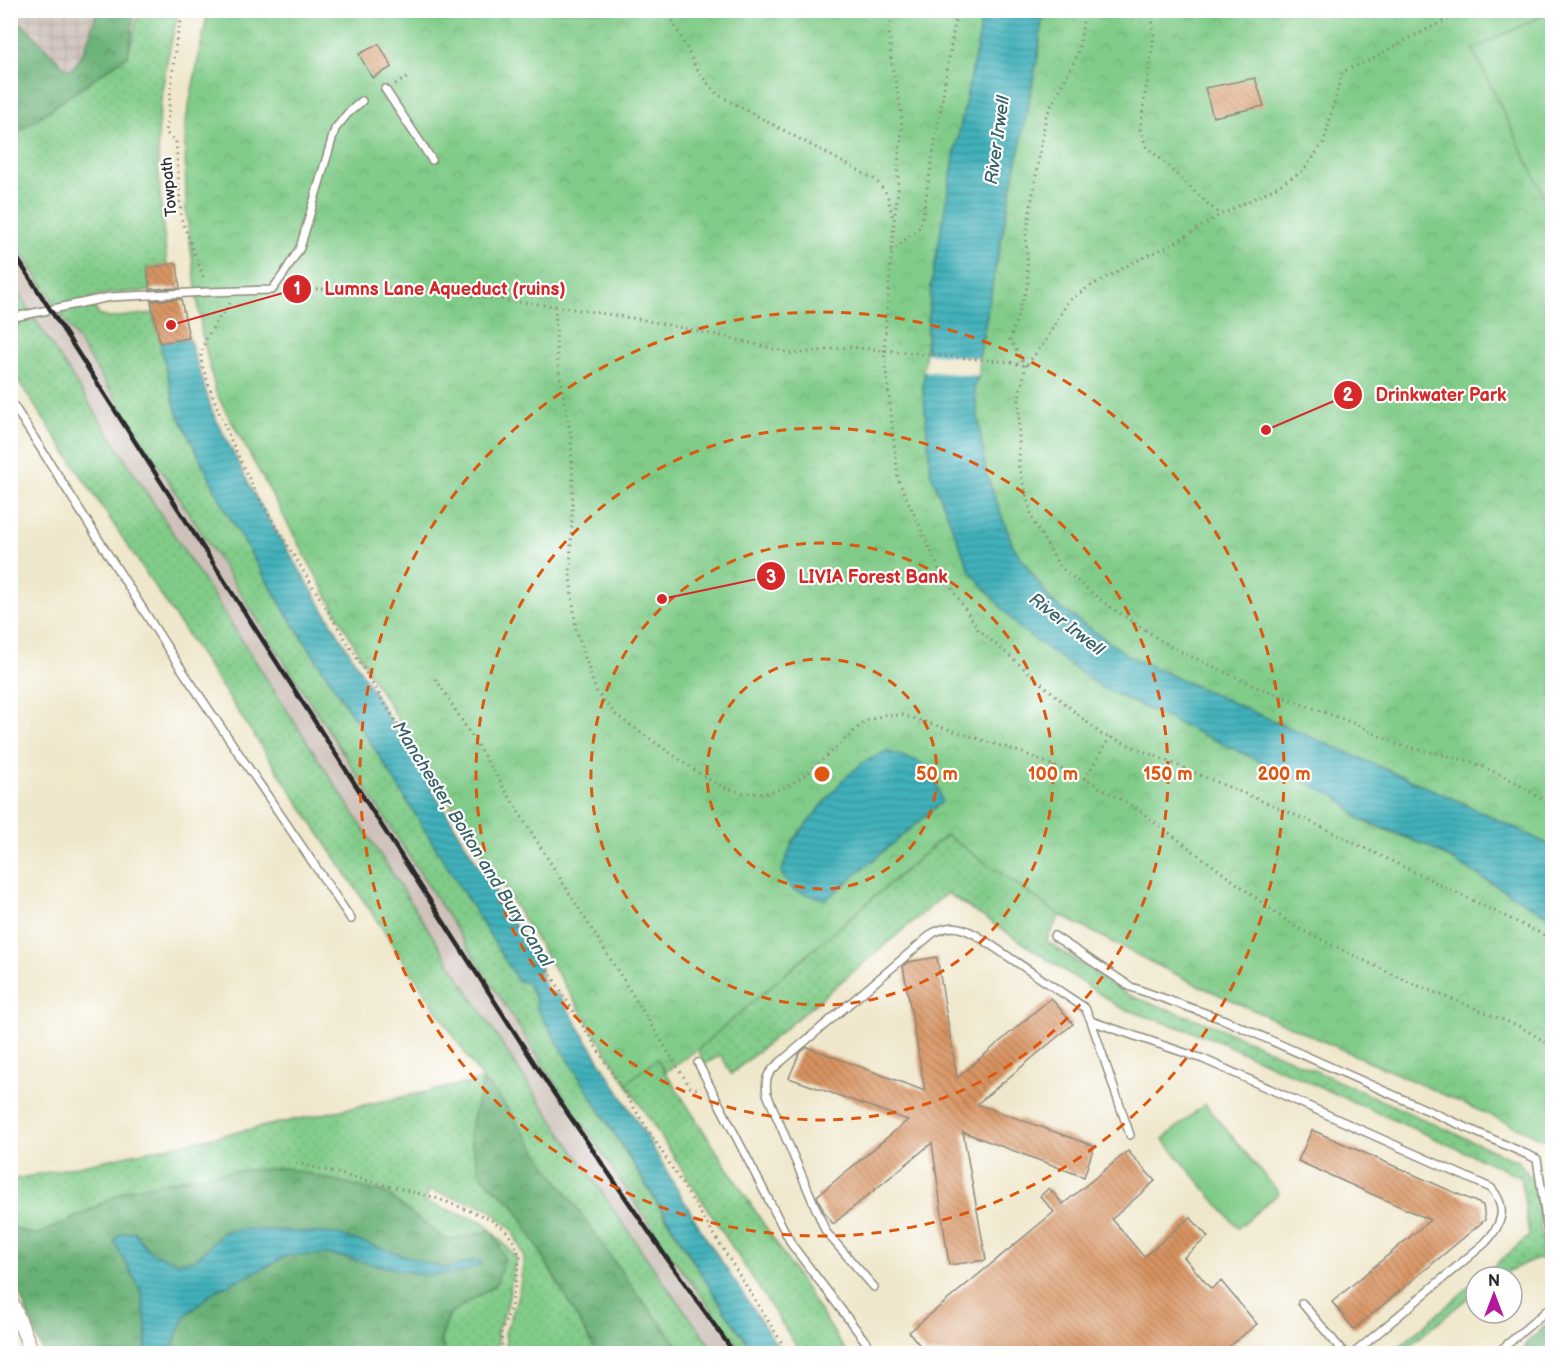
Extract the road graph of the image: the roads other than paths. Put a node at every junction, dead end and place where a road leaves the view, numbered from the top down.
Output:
1 (386, 89) dead end
2 (362, 101) dead end
3 (432, 160) dead end
4 (10, 318) edge
5 (10, 400) edge
6 (351, 919) dead end
7 (1054, 936) dead end
8 (1091, 1021) junction
9 (698, 1063) dead end
10 (1130, 1134) dead end
11 (1552, 1260) edge
12 (874, 1287) dead end
13 (10, 1299) edge
14 (1302, 1303) dead end
15 (1552, 1306) edge
16 (33, 1353) edge
17 (876, 1353) edge
18 (1345, 1353) edge
19 (1353, 1353) edge
20 (1496, 1353) edge

1 - 3 lane
2 - 4 lane
5 - 6 lane
7 - 11 lane
8 - 10 lane
8 - 12 lane
8 - 19 lane
9 - 17 lane
13 - 16 street
14 - 18 lane
15 - 20 lane

